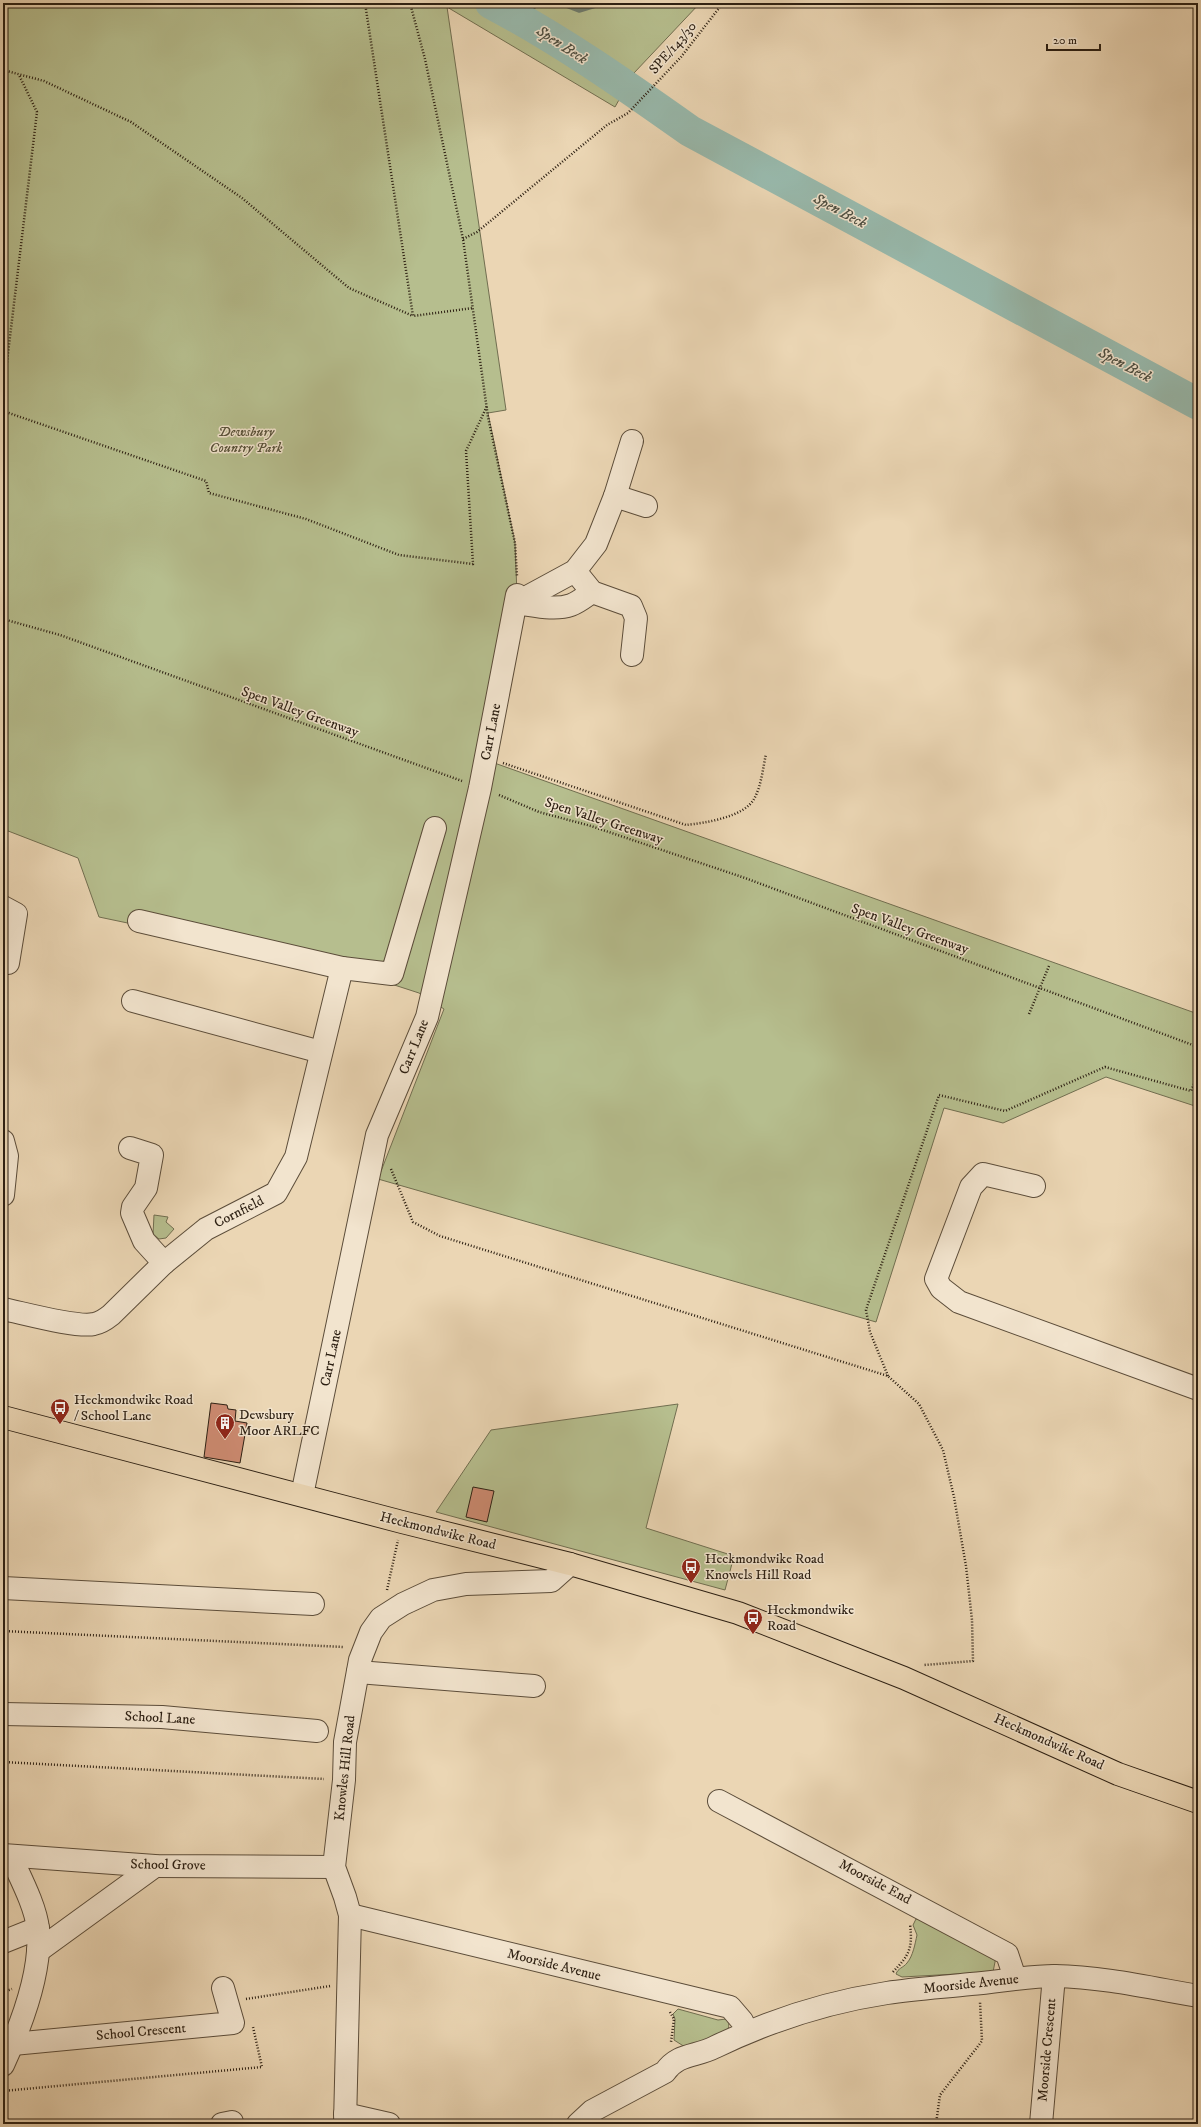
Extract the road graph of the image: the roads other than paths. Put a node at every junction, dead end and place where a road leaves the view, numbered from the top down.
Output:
1 (632, 441) dead end
2 (615, 496) junction
3 (646, 506) dead end
4 (575, 572) junction
5 (592, 592) junction
6 (517, 599) junction
7 (632, 655) dead end
8 (435, 828) dead end
9 (3, 907) edge
10 (139, 921) dead end
11 (8, 963) dead end
12 (342, 968) junction
13 (133, 1001) dead end
14 (321, 1052) junction
15 (3, 1141) edge
16 (130, 1148) dead end
17 (1034, 1186) dead end
18 (3, 1195) edge
19 (164, 1263) junction
20 (3, 1310) edge
21 (1198, 1389) edge
22 (3, 1417) edge
23 (302, 1495) junction
24 (570, 1564) junction
25 (3, 1588) edge
26 (313, 1604) dead end
27 (358, 1672) junction
28 (534, 1686) dead end
29 (3, 1714) edge
30 (317, 1730) dead end
31 (719, 1800) dead end
32 (1198, 1802) edge
33 (7, 1856) edge
34 (155, 1866) junction
35 (334, 1867) junction
36 (350, 1916) junction
37 (38, 1928) junction
38 (3, 1942) edge
39 (38, 1952) junction
40 (1054, 1976) junction
41 (1015, 1978) junction
42 (1198, 1996) edge
43 (237, 1999) road end
44 (747, 2031) junction
45 (13, 2044) junction
46 (3, 2065) edge
47 (345, 2119) edge
48 (388, 2124) edge
49 (578, 2124) edge
50 (1041, 2124) edge

1 - 2 street
2 - 3 street
2 - 4 street
4 - 5 street
4 - 6 street
5 - 6 street
5 - 7 street
6 - 23 street, Carr Lane
8 - 12 street
9 - 11 street
10 - 12 street
12 - 14 street, Cornfield
13 - 14 street
14 - 19 street, Cornfield
15 - 18 street
16 - 19 street
17 - 21 street
19 - 20 street, Cornfield
22 - 23 main road, Heckmondwike Road
23 - 24 main road, Heckmondwike Road
24 - 27 street, Knowles Hill Road
24 - 32 main road, Heckmondwike Road
25 - 26 street
27 - 28 street
27 - 35 street, Knowles Hill Road
29 - 30 street, School Lane
31 - 41 street, Moorside End
33 - 34 street, School Grove
33 - 37 street
34 - 35 street, School Grove
34 - 39 street
35 - 36 street, Knowles Hill Road
36 - 44 street, Moorside Avenue
36 - 47 street, Knowles Hill Road
37 - 38 street
37 - 39 street
39 - 45 street
40 - 41 street, Moorside Avenue
40 - 42 street, Moorside Avenue
40 - 50 street, Moorside Crescent
41 - 44 street, Moorside Avenue
43 - 45 street, School Crescent
44 - 49 street, Moorside Avenue
45 - 46 street
47 - 48 street

